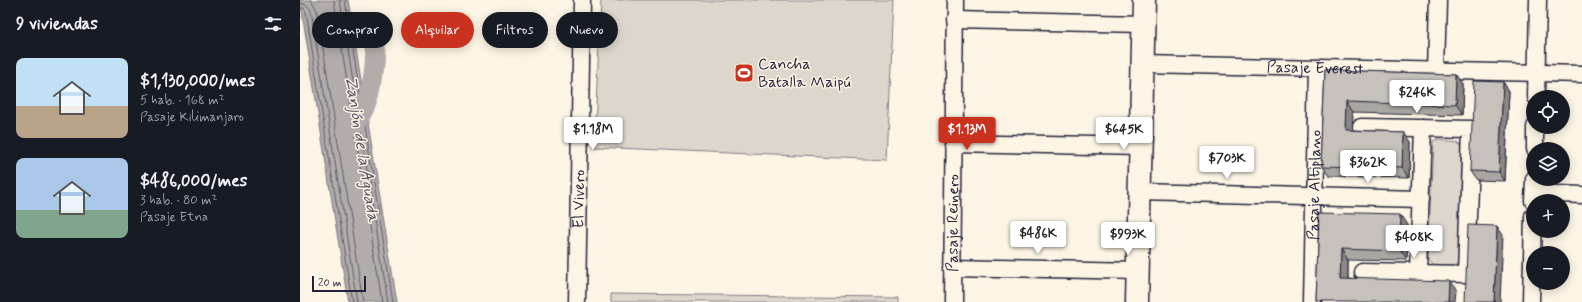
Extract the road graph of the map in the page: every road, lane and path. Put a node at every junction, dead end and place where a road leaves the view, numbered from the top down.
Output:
1 (582, 0) edge
2 (955, 0) edge
3 (1144, 0) edge
4 (1438, 0) edge
5 (1538, 0) edge
6 (954, 20) junction
7 (1144, 24) junction
8 (1143, 64) junction
9 (1317, 68) junction
10 (1436, 71) junction
11 (1536, 73) junction
12 (1582, 74) edge
13 (1536, 90) edge
14 (1362, 127) dead end
15 (1423, 128) junction
16 (953, 143) junction
17 (1141, 147) junction
18 (1534, 191) edge
19 (1140, 192) junction
20 (1582, 195) edge
21 (1314, 196) junction
22 (1421, 199) junction
23 (1532, 238) edge
24 (952, 267) junction
25 (1138, 271) junction
26 (1362, 272) dead end
27 (1418, 273) junction
28 (577, 302) edge
29 (952, 302) edge
30 (1137, 302) edge
31 (1312, 302) edge
32 (1531, 302) edge

1 - 28 street, El Vivero
2 - 6 street, Pasaje Reinero
3 - 7 main road
4 - 10 street
5 - 11 street
6 - 7 street
6 - 16 street, Pasaje Reinero
7 - 8 main road
8 - 9 street, Pasaje Everest
8 - 17 main road
9 - 10 street, Pasaje Everest
9 - 21 street, Pasaje Altiplano
10 - 11 street, Pasaje Everest
11 - 12 street, Pasaje Everest
11 - 13 street
14 - 15 street
15 - 22 street
15 - 27 street
16 - 17 street
16 - 24 street, Pasaje Reinero
17 - 19 main road
18 - 20 street
19 - 21 street
19 - 25 main road
21 - 22 street
21 - 31 street, Pasaje Altiplano
22 - 27 street
23 - 32 street
24 - 25 street
24 - 29 street, Pasaje Reinero
25 - 30 main road
26 - 27 street

